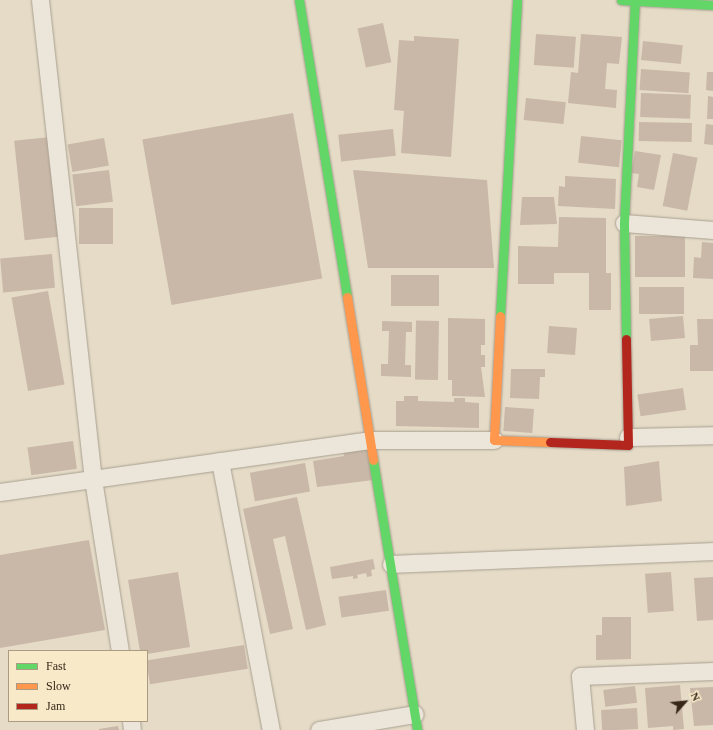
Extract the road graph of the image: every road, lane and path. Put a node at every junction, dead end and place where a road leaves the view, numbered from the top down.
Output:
1 (40, 0) edge
2 (299, 0) edge
3 (517, 0) edge
4 (620, 0) edge
5 (635, 1) edge
6 (713, 5) edge
7 (624, 223) junction
8 (713, 230) edge
9 (713, 435) edge
10 (628, 437) junction
11 (368, 440) junction
12 (494, 440) junction
13 (220, 461) junction
14 (93, 479) junction
15 (0, 492) edge
16 (713, 551) edge
17 (391, 564) junction
18 (120, 650) edge
19 (713, 671) edge
20 (416, 722) edge
21 (271, 730) edge
22 (319, 730) edge
23 (585, 730) edge

1 - 14 street
2 - 11 street
3 - 12 street
4 - 5 street
5 - 6 street
5 - 7 street
7 - 8 street
7 - 10 street
9 - 10 street
10 - 12 street
11 - 12 street
11 - 13 street
11 - 17 street
13 - 14 street
13 - 21 street
14 - 15 street
14 - 18 street
16 - 17 street
17 - 20 street
19 - 23 street
20 - 22 street

